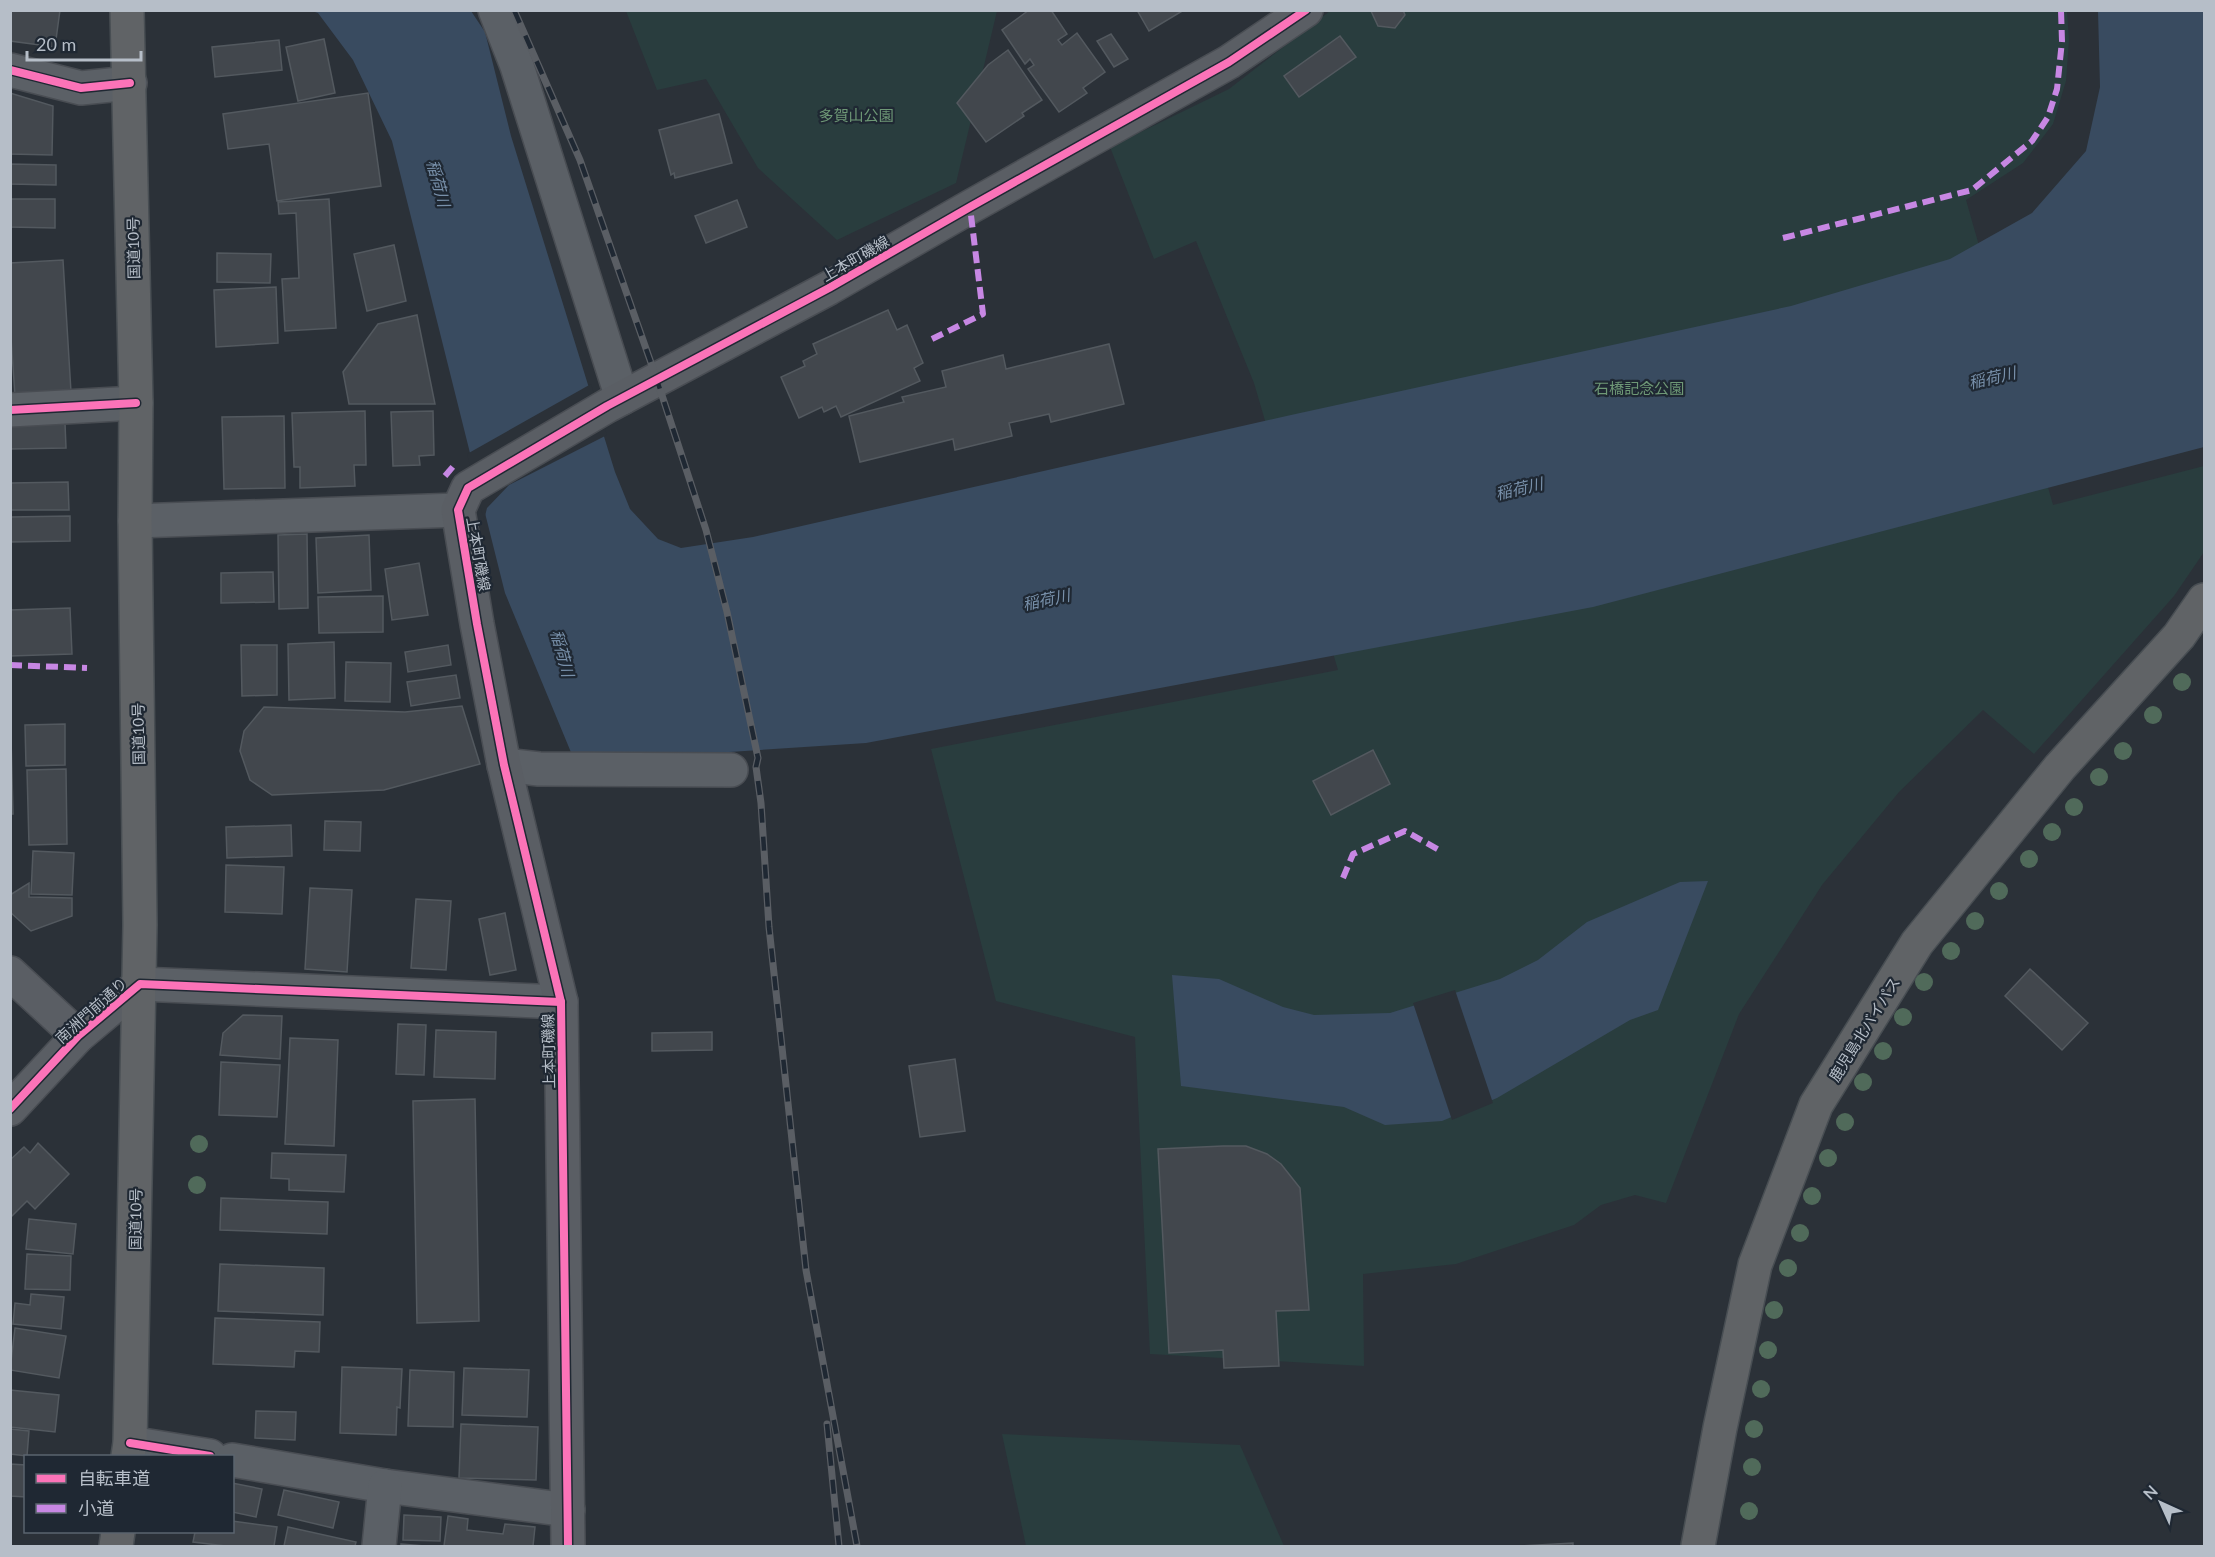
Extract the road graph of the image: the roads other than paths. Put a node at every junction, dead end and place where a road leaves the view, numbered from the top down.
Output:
1 (495, 10) edge
2 (1306, 10) edge
3 (127, 12) edge
4 (10, 70) edge
5 (130, 83) junction
6 (614, 402) junction
7 (136, 403) junction
8 (10, 410) edge
9 (463, 499) junction
10 (135, 521) junction
11 (2205, 600) edge
12 (504, 765) junction
13 (731, 770) dead end
14 (10, 973) edge
15 (140, 984) junction
16 (561, 1002) junction
17 (78, 1036) junction
18 (10, 1109) edge
19 (129, 1450) edge
20 (196, 1455) edge
21 (234, 1460) edge
22 (385, 1486) junction
23 (568, 1510) junction
24 (379, 1546) edge
25 (568, 1546) edge
26 (1698, 1546) edge

1 - 6 street
2 - 6 street, 上本町磯線
3 - 5 highway, 国道10号
4 - 5 street
5 - 7 highway, 国道10号
6 - 9 street, 上本町磯線
7 - 8 street
7 - 10 highway, 国道10号
9 - 10 street
9 - 12 street, 上本町磯線
10 - 15 highway, 国道10号
11 - 26 highway, 鹿児島北バイパス
12 - 13 street
12 - 16 street, 上本町磯線
14 - 17 street
15 - 16 street
15 - 17 street, 南洲門前通り
15 - 19 highway, 国道10号
16 - 23 street, 上本町磯線
17 - 18 street, 南洲門前通り
19 - 20 street
21 - 22 street
22 - 23 street
22 - 24 street
23 - 25 street, 上本町磯線

